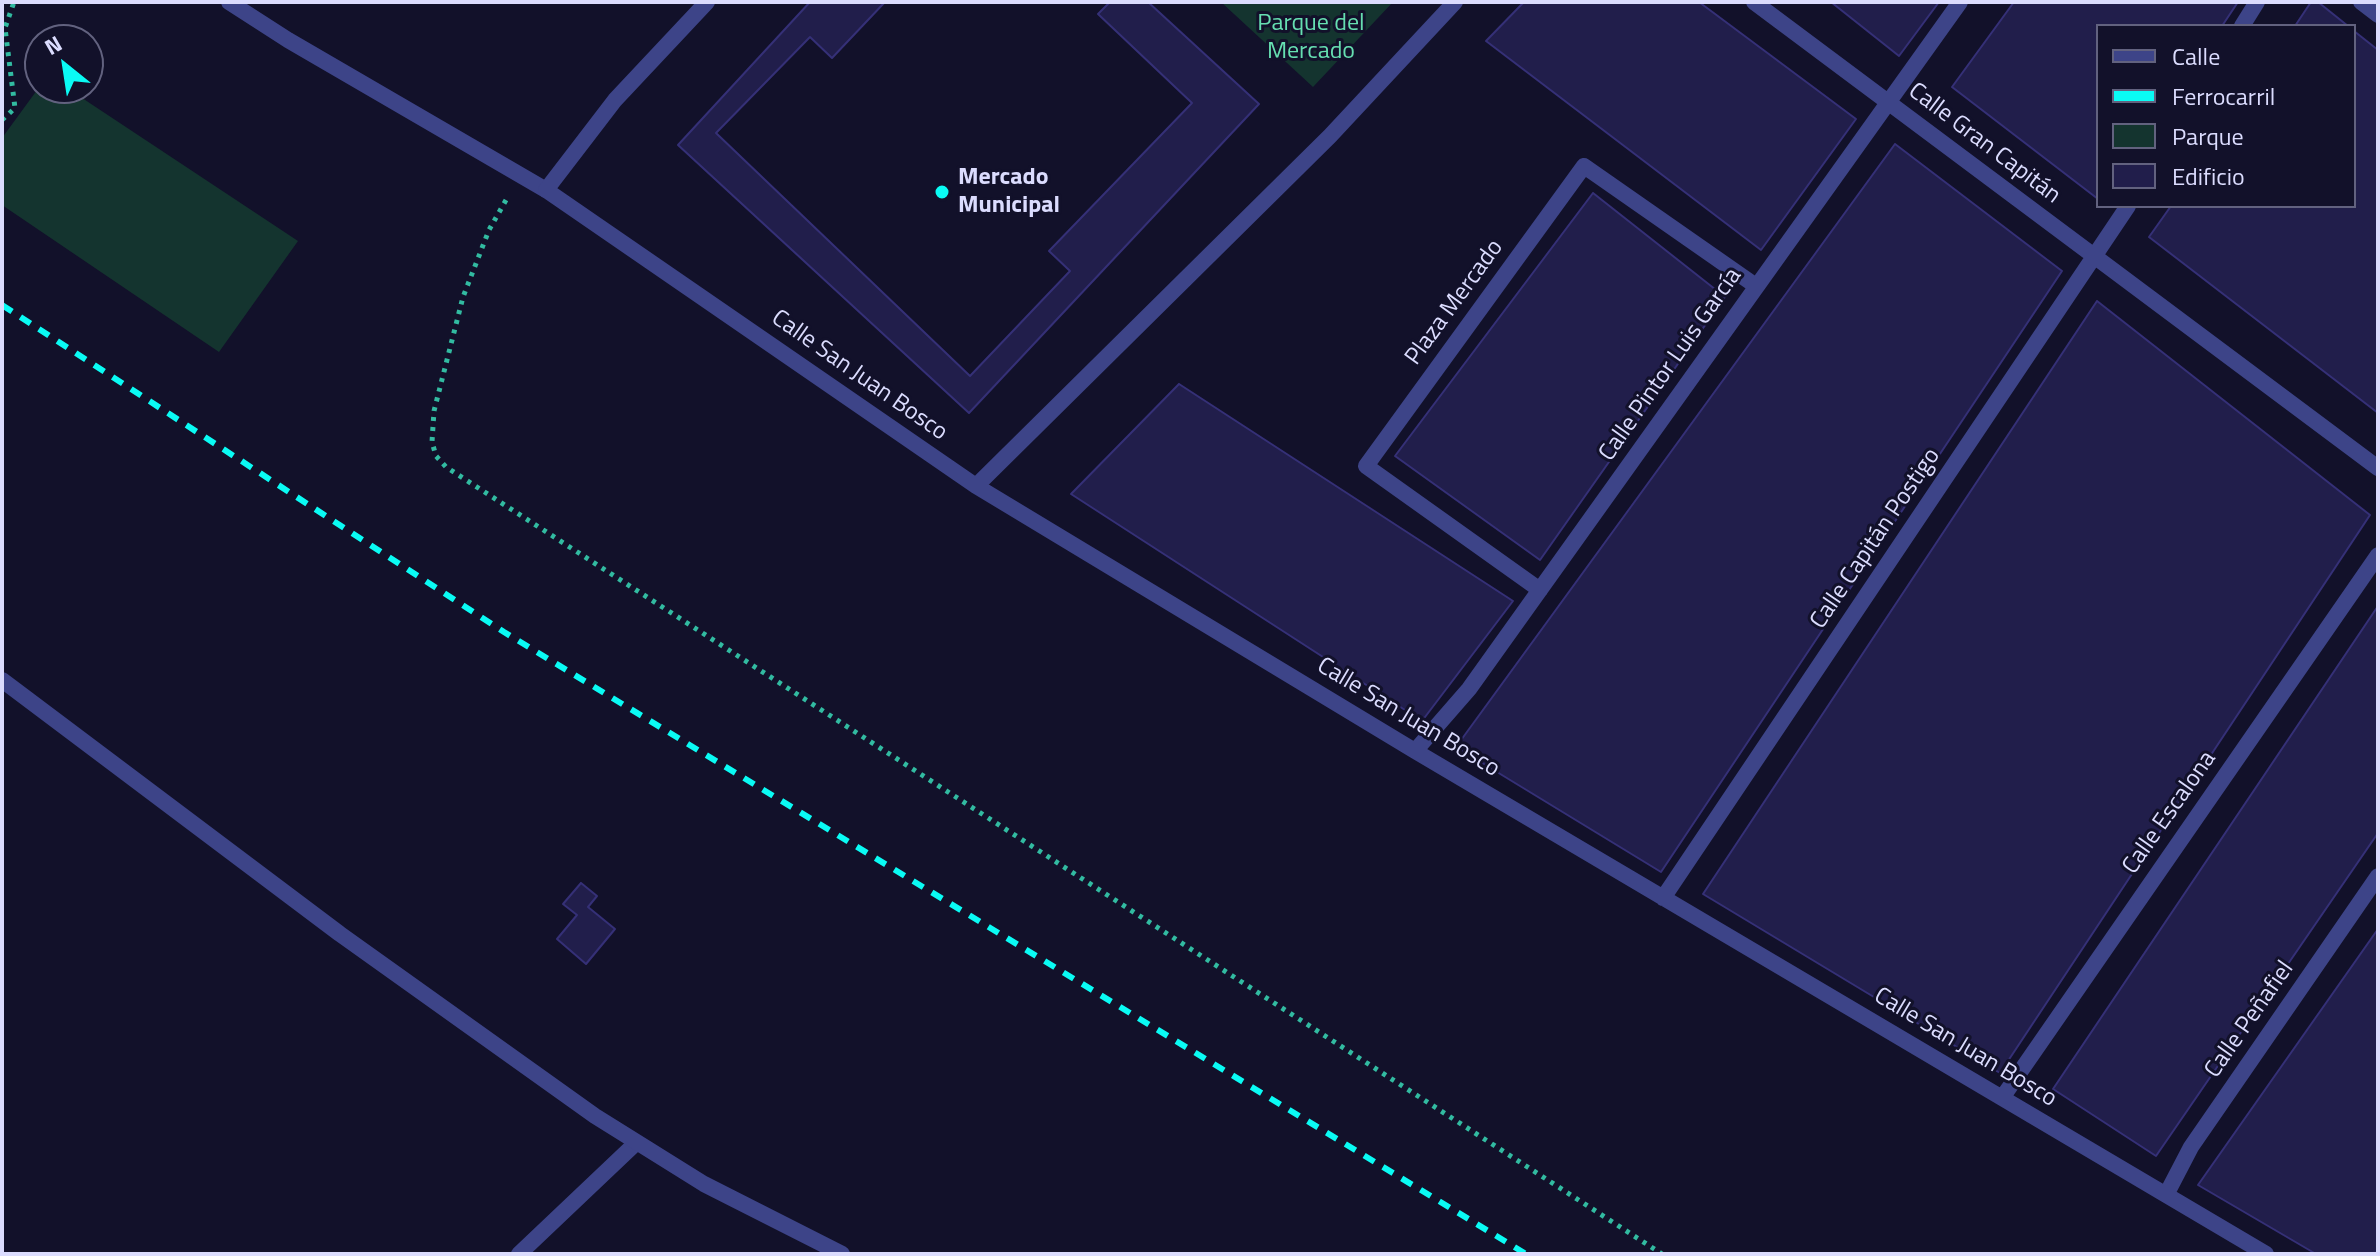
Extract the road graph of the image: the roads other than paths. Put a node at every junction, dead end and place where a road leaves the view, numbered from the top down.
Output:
1 (229, 2) edge
2 (707, 2) edge
3 (1455, 2) edge
4 (1754, 2) edge
5 (1960, 2) edge
6 (2257, 2) edge
7 (2361, 2) edge
8 (2378, 15) edge
9 (2243, 24) edge
10 (1887, 101) junction
11 (546, 190) junction
12 (2127, 208) edge
13 (2095, 258) junction
14 (1756, 286) junction
15 (2378, 468) edge
16 (976, 486) junction
17 (2378, 555) edge
18 (1540, 590) junction
19 (2, 680) edge
20 (1415, 751) junction
21 (2378, 876) edge
22 (1663, 898) junction
23 (2002, 1098) junction
24 (636, 1143) junction
25 (2166, 1195) junction
26 (519, 1254) edge
27 (842, 1254) edge
28 (2266, 1254) edge

1 - 11 street, Calle San Juan Bosco
2 - 11 street
3 - 16 street
4 - 10 street, Calle Gran Capitán
5 - 10 street, Calle Pintor Luis García
6 - 9 street
7 - 8 street
10 - 13 street, Calle Gran Capitán
10 - 14 street, Calle Pintor Luis García
11 - 16 street, Calle San Juan Bosco
12 - 13 street, Calle Capitán Postigo
13 - 15 street, Calle Gran Capitán
13 - 22 street, Calle Capitán Postigo
14 - 18 street, Calle Pintor Luis García
14 - 18 street, Plaza Mercado
16 - 20 street, Calle San Juan Bosco
17 - 23 street, Calle Escalona
18 - 20 street, Calle Pintor Luis García
19 - 24 street
20 - 22 street, Calle San Juan Bosco
21 - 25 street, Calle Peñafiel
22 - 23 street, Calle San Juan Bosco
23 - 25 street, Calle San Juan Bosco
24 - 26 street
24 - 27 street
25 - 28 street, Calle San Juan Bosco

